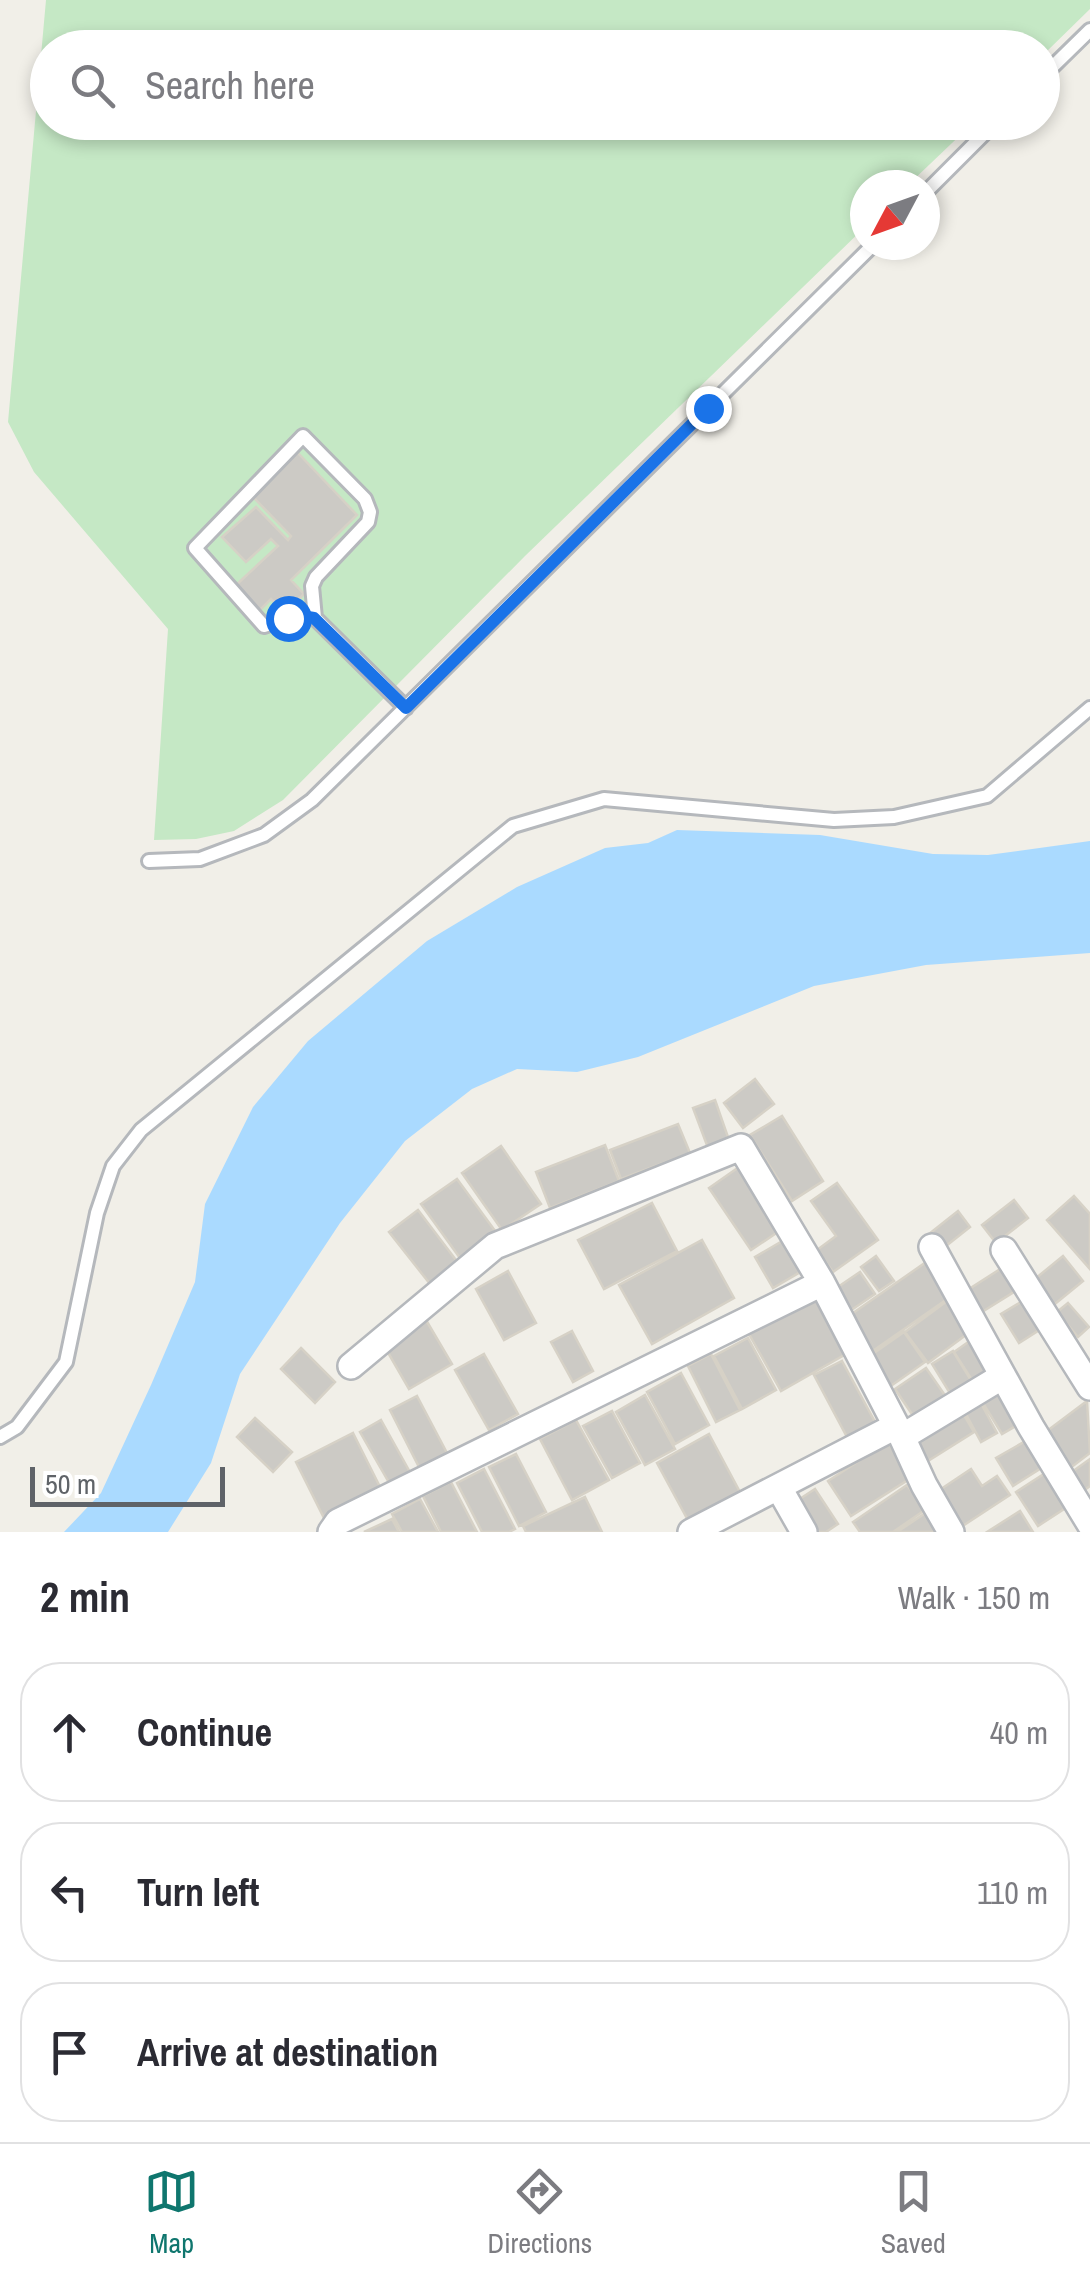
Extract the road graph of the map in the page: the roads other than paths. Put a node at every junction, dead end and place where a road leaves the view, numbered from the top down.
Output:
1 (1090, 30) edge
2 (1060, 59) edge
3 (978, 140) edge
4 (940, 179) edge
5 (858, 260) edge
6 (314, 618) junction
7 (406, 708) junction
8 (1090, 708) edge
9 (150, 861) dead end
10 (932, 1247) dead end
11 (1004, 1250) dead end
12 (822, 1283) junction
13 (351, 1366) dead end
14 (1003, 1376) junction
15 (1090, 1387) edge
16 (899, 1431) junction
17 (0, 1437) edge
18 (779, 1488) junction
19 (1090, 1524) edge
20 (331, 1532) edge
21 (691, 1532) edge
22 (804, 1532) edge
23 (951, 1532) edge

1 - 2 lane
3 - 4 lane
5 - 7 lane
6 - 6 lane
6 - 7 lane
7 - 9 lane
8 - 17 lane
10 - 14 street
11 - 15 street
12 - 13 street
12 - 16 street
12 - 20 street
14 - 16 street
14 - 19 street
16 - 18 street
16 - 23 street
18 - 21 street
18 - 22 street

